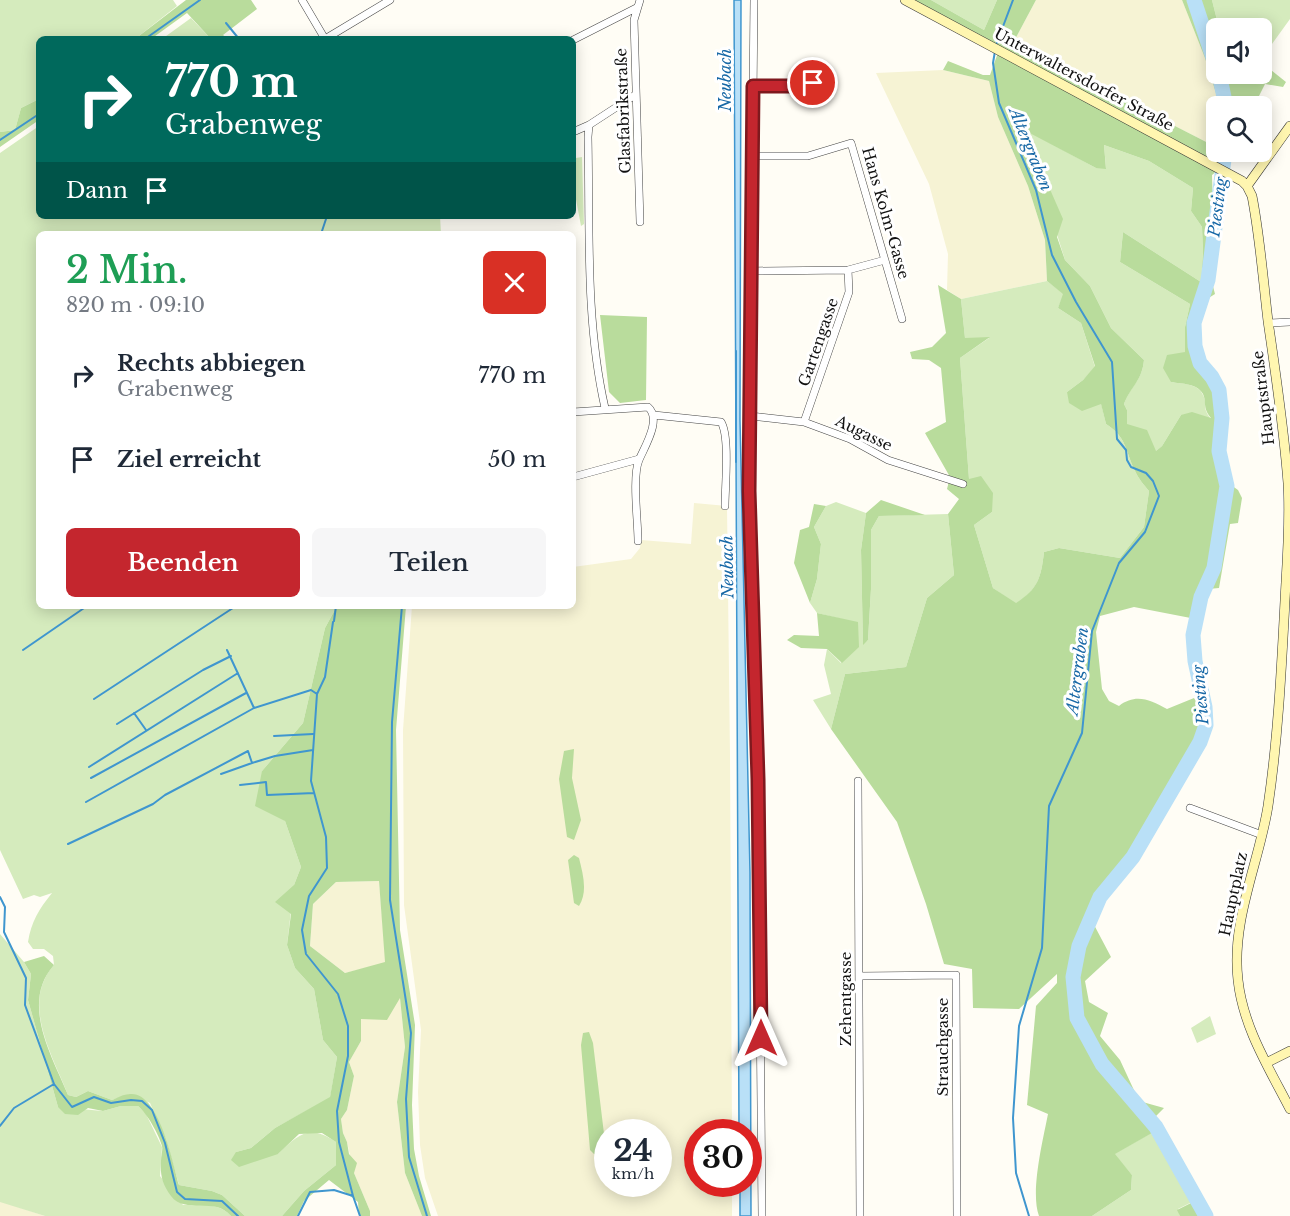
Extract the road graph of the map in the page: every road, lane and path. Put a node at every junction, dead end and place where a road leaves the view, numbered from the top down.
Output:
1 (302, 0) edge
2 (390, 0) edge
3 (640, 0) edge
4 (754, 0) edge
5 (905, 0) edge
6 (636, 8) junction
7 (323, 36) edge
8 (330, 36) edge
9 (576, 38) edge
10 (827, 80) dead end
11 (753, 86) junction
12 (635, 95) junction
13 (590, 124) junction
14 (1290, 126) edge
15 (576, 131) edge
16 (753, 156) junction
17 (1247, 186) junction
18 (640, 222) dead end
19 (885, 260) junction
20 (848, 270) junction
21 (753, 271) junction
22 (902, 319) dead end
23 (1290, 322) edge
24 (1269, 323) junction
25 (605, 408) junction
26 (576, 412) edge
27 (654, 415) junction
28 (751, 416) junction
29 (804, 422) junction
30 (639, 459) junction
31 (576, 476) edge
32 (963, 484) dead end
33 (725, 506) dead end
34 (1289, 535) edge
35 (638, 541) dead end
36 (858, 782) dead end
37 (1190, 808) dead end
38 (1262, 835) junction
39 (858, 976) junction
40 (1290, 1051) edge
41 (1266, 1063) junction
42 (1290, 1109) edge
43 (762, 1216) edge
44 (860, 1216) edge
45 (957, 1216) edge

1 - 7 street
2 - 8 street
3 - 6 street, Glasfabrikstraße
4 - 11 street
5 - 17 main road, Unterwaltersdorfer Straße
6 - 9 street
6 - 12 street, Glasfabrikstraße
10 - 11 street
11 - 16 street
12 - 13 street
12 - 18 street, Glasfabrikstraße
13 - 15 street
13 - 25 street
14 - 17 main road
16 - 19 street, Hans Kolm-Gasse
16 - 21 street
17 - 24 main road, Hauptstraße
19 - 20 street
19 - 22 street, Hans Kolm-Gasse
20 - 21 street
20 - 29 street, Gartengasse
21 - 28 street
23 - 24 street
24 - 34 main road, Hauptstraße
25 - 26 street
25 - 27 street
27 - 30 street
27 - 33 street
28 - 29 street, Augasse
28 - 43 street
29 - 32 street, Augasse
30 - 31 street
30 - 35 street
34 - 38 main road, Hauptstraße
36 - 39 street, Zehentgasse
37 - 38 street
38 - 41 main road, Hauptplatz
39 - 44 street, Zehentgasse
39 - 45 street, Strauchgasse
40 - 41 main road
41 - 42 main road

